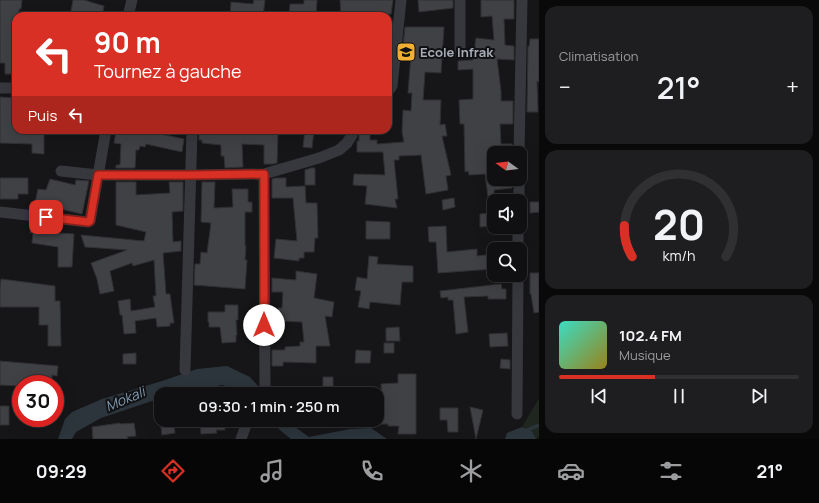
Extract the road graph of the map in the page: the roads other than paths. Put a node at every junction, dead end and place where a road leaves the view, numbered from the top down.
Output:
1 (132, 0) edge
2 (401, 0) edge
3 (460, 0) edge
4 (522, 0) edge
5 (129, 12) edge
6 (460, 53) dead end
7 (392, 86) edge
8 (0, 88) edge
9 (12, 88) edge
10 (105, 134) edge
11 (192, 134) edge
12 (352, 134) edge
13 (519, 146) edge
14 (61, 171) dead end
15 (264, 174) junction
16 (98, 175) junction
17 (190, 175) junction
18 (0, 212) edge
19 (518, 282) edge
20 (185, 370) dead end
21 (265, 385) dead end
22 (517, 414) dead end
23 (245, 427) edge
24 (241, 439) edge

1 - 5 street
2 - 7 street
3 - 6 street
4 - 13 street
8 - 9 street
10 - 16 street
11 - 17 street
12 - 15 street
14 - 16 street
15 - 17 street
15 - 21 street
16 - 17 street
16 - 18 street
17 - 20 street
19 - 22 street
23 - 24 street

